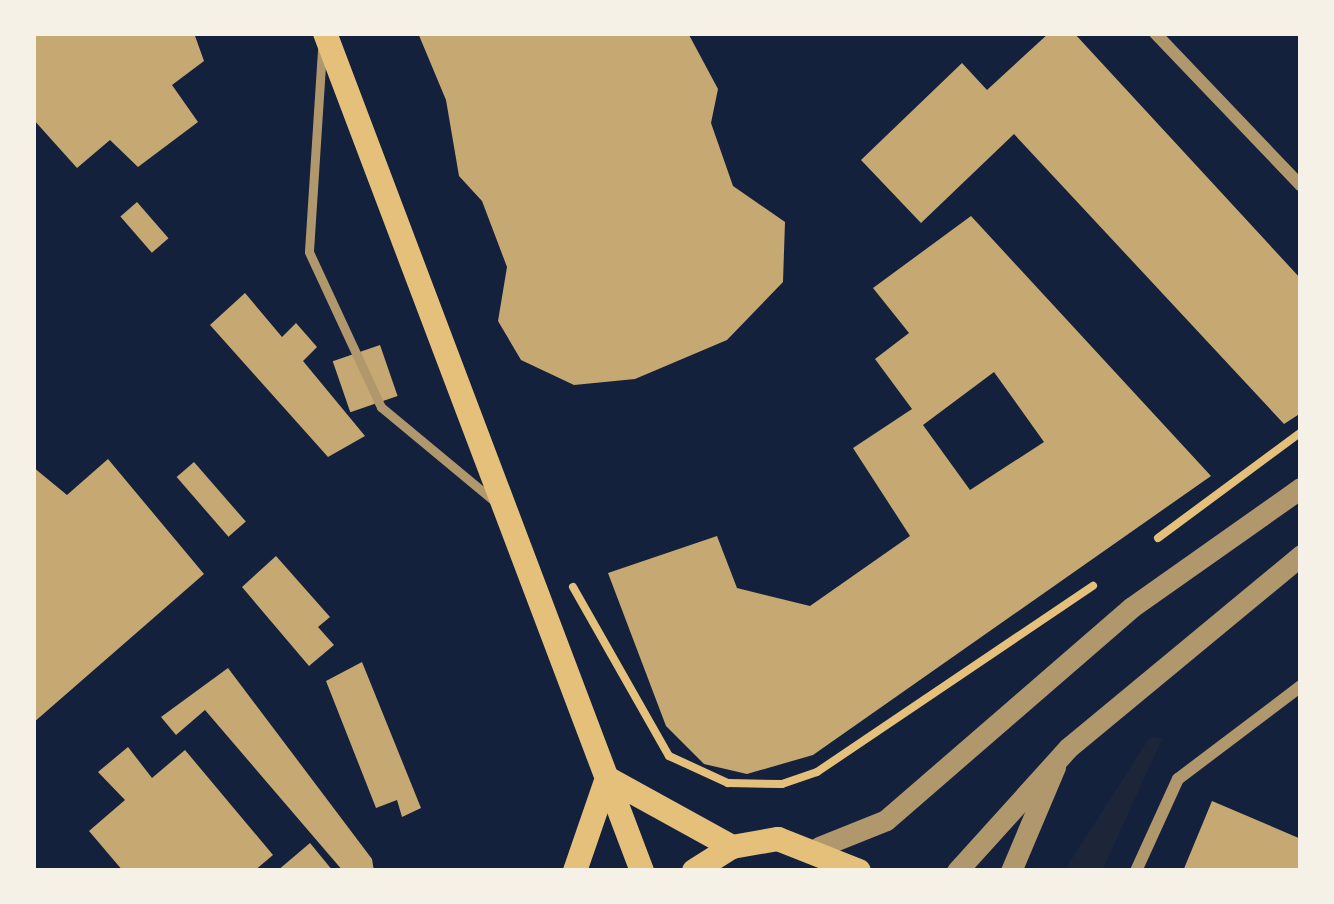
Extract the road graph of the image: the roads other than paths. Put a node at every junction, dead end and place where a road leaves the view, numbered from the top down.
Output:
1 (324, 33) edge
2 (1155, 33) edge
3 (1301, 186) edge
4 (1301, 488) edge
5 (517, 519) junction
6 (1301, 555) edge
7 (1301, 686) edge
8 (1060, 756) junction
9 (607, 778) junction
10 (732, 847) junction
11 (819, 847) junction
12 (575, 871) edge
13 (642, 871) edge
14 (694, 871) edge
15 (859, 871) edge
16 (957, 871) edge
17 (1011, 871) edge
18 (1136, 871) edge

1 - 5 main road
1 - 5 lane
2 - 3 street
4 - 11 street
5 - 9 main road
6 - 8 street
7 - 18 street
8 - 16 street
8 - 17 street
9 - 10 main road
9 - 12 main road
9 - 13 main road
10 - 11 main road
10 - 14 main road
11 - 15 main road

